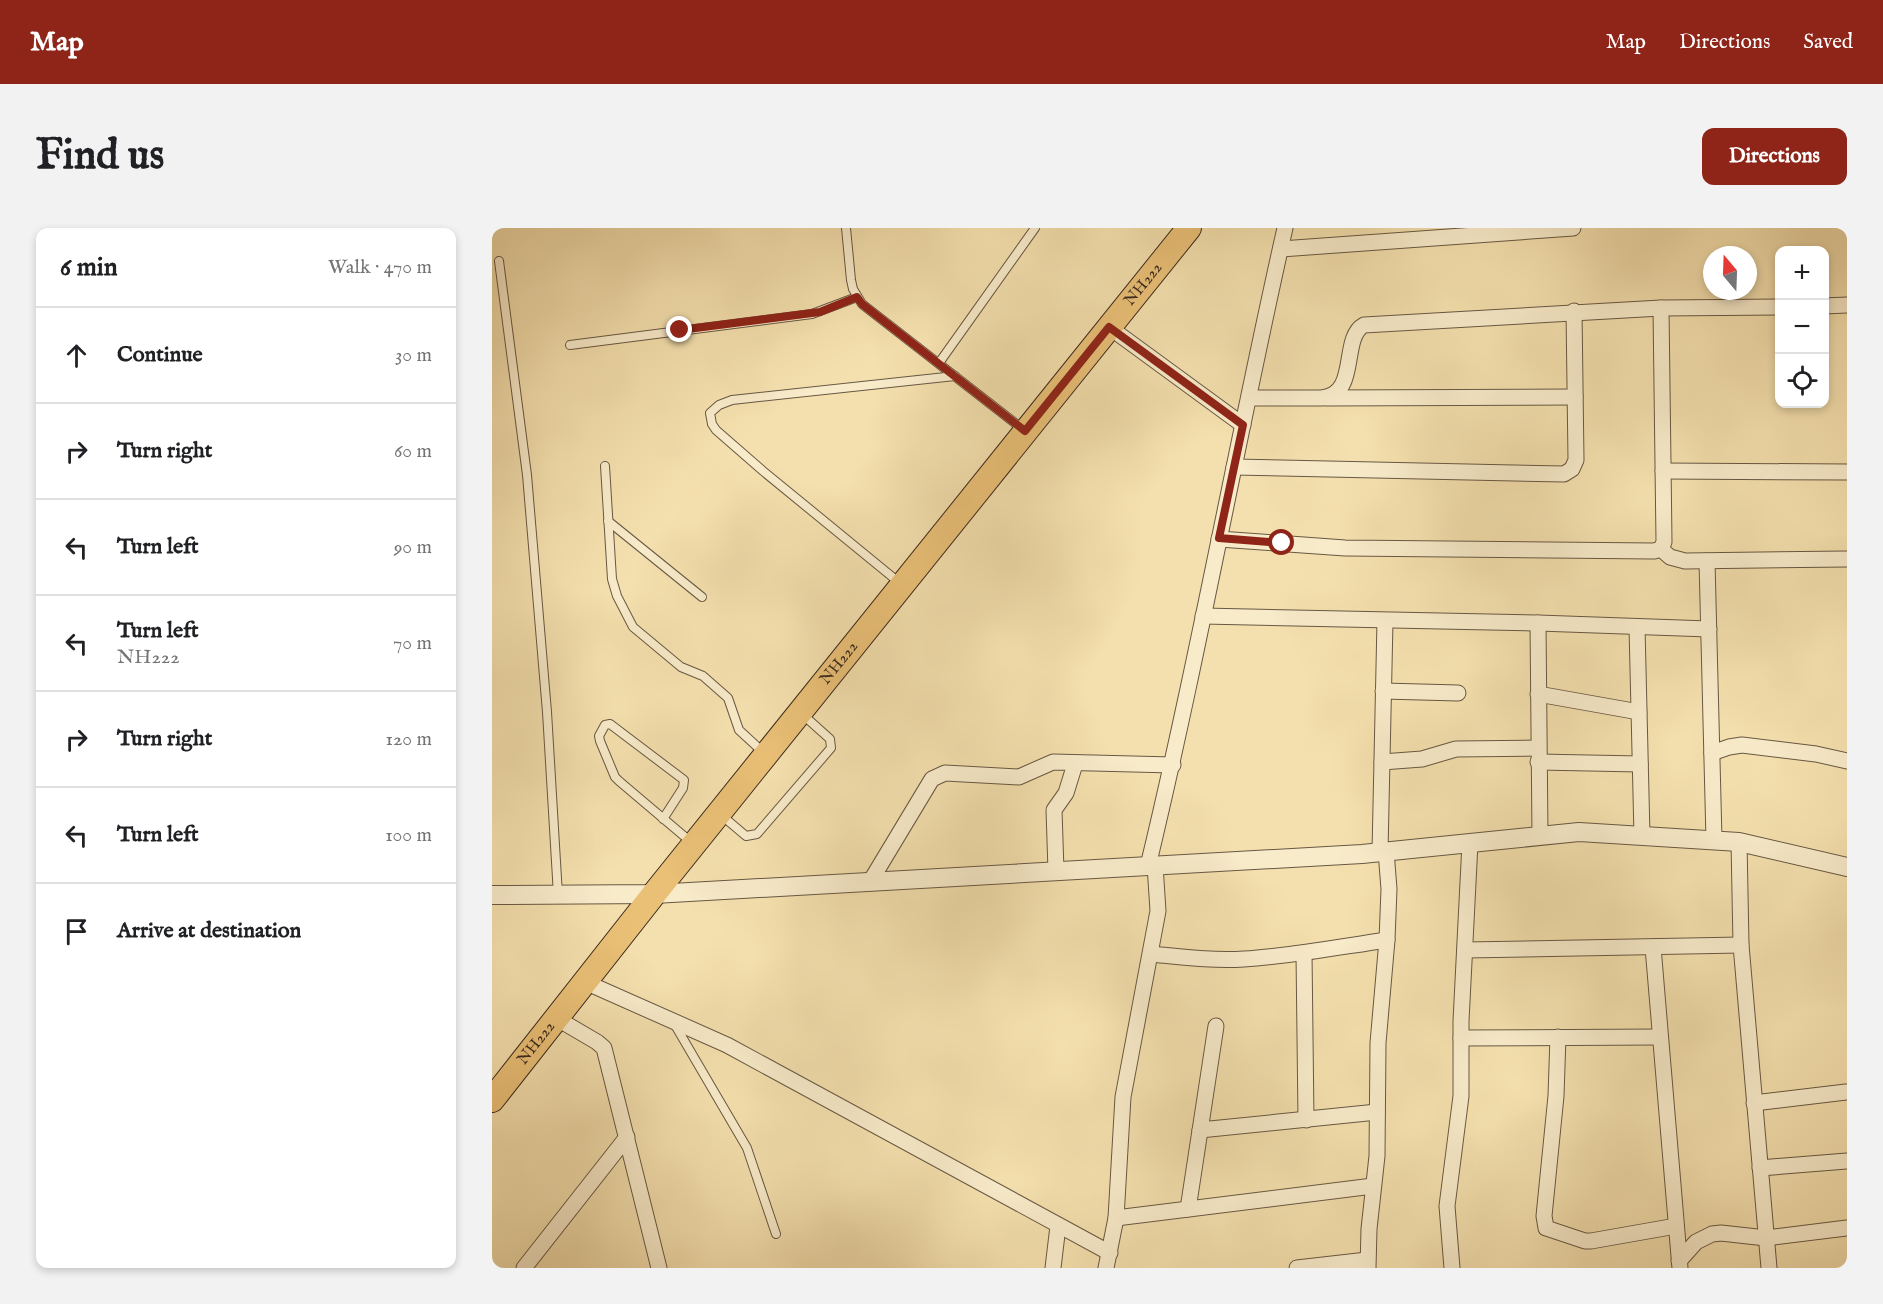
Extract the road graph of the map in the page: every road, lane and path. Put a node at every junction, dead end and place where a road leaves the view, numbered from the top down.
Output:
1 (846, 228) edge
2 (1035, 228) edge
3 (1189, 228) edge
4 (1285, 228) edge
5 (1573, 228) edge
6 (1443, 233) edge
7 (1375, 235) edge
8 (1281, 249) junction
9 (499, 261) dead end
10 (857, 297) junction
11 (1847, 305) edge
12 (1829, 306) edge
13 (1775, 307) edge
14 (1661, 308) junction
15 (1574, 311) junction
16 (1109, 327) junction
17 (570, 345) dead end
18 (939, 363) junction
19 (955, 376) junction
20 (1575, 397) junction
21 (1249, 398) junction
22 (1326, 398) junction
23 (1243, 425) junction
24 (1025, 431) junction
25 (605, 466) dead end
26 (1234, 467) junction
27 (1663, 471) junction
28 (1847, 472) edge
29 (609, 521) junction
30 (1219, 538) junction
31 (1661, 549) junction
32 (1847, 559) edge
33 (1707, 561) junction
34 (903, 585) junction
35 (702, 597) dead end
36 (1203, 616) junction
37 (1385, 621) junction
38 (1538, 623) junction
39 (1637, 627) junction
40 (1709, 629) junction
41 (1383, 691) junction
42 (1458, 693) dead end
43 (1538, 694) junction
44 (800, 712) junction
45 (1639, 712) junction
46 (1712, 753) junction
47 (766, 754) junction
48 (1538, 755) junction
49 (1847, 761) edge
50 (1382, 762) junction
51 (1075, 764) junction
52 (1640, 764) junction
53 (1173, 765) junction
54 (719, 813) junction
55 (663, 819) junction
56 (1540, 836) junction
57 (1642, 836) junction
58 (1714, 840) junction
59 (1739, 842) junction
60 (1470, 843) junction
61 (694, 845) junction
62 (1383, 851) junction
63 (1152, 866) junction
64 (1847, 867) edge
65 (1056, 871) junction
66 (870, 882) junction
67 (654, 894) junction
68 (492, 895) edge
69 (558, 895) junction
70 (1387, 940) junction
71 (1741, 945) junction
72 (1653, 947) junction
73 (1465, 950) junction
74 (1304, 952) junction
75 (1151, 954) junction
76 (585, 982) junction
77 (556, 1018) junction
78 (673, 1021) junction
79 (1216, 1026) dead end
80 (1558, 1037) junction
81 (1660, 1037) junction
82 (1461, 1038) junction
83 (1846, 1092) edge
84 (492, 1100) edge
85 (1754, 1102) junction
86 (1377, 1112) junction
87 (1306, 1120) junction
88 (1200, 1130) junction
89 (627, 1137) junction
90 (1847, 1161) edge
91 (1760, 1168) junction
92 (1373, 1186) junction
93 (1188, 1209) junction
94 (1116, 1218) junction
95 (1058, 1226) junction
96 (1676, 1226) junction
97 (1847, 1228) edge
98 (776, 1234) dead end
99 (1766, 1238) junction
100 (1108, 1261) edge
101 (1368, 1264) edge
102 (1679, 1264) edge
103 (524, 1268) edge
104 (659, 1268) edge
105 (1053, 1268) edge
106 (1297, 1268) edge
107 (1452, 1268) edge
108 (1769, 1268) edge

1 - 10 lane
2 - 18 lane
3 - 16 main road, NH222
4 - 8 street
5 - 6 street
6 - 7 street
7 - 8 street
8 - 21 street
9 - 69 lane
10 - 17 lane
10 - 18 lane
11 - 12 street
13 - 14 street
14 - 15 street
14 - 27 street
15 - 20 street
15 - 22 street
16 - 23 street
16 - 24 main road, NH222
18 - 19 lane
19 - 24 lane
19 - 34 lane
20 - 22 street
20 - 26 street
21 - 22 street
21 - 23 street
23 - 26 street
24 - 34 main road, NH222
25 - 29 lane
26 - 30 street
27 - 28 street
27 - 31 street
29 - 35 lane
29 - 47 lane
30 - 31 street
30 - 36 street
31 - 33 street
32 - 33 street
33 - 40 street
34 - 44 main road, NH222
36 - 37 street
36 - 53 street
37 - 38 street
37 - 41 street
38 - 39 street
38 - 43 street
39 - 40 street
39 - 45 street
40 - 46 street
41 - 42 street
41 - 50 street
43 - 45 street
43 - 48 street
44 - 47 main road, NH222
44 - 54 lane
45 - 52 street
46 - 49 street
46 - 58 street
47 - 54 main road, NH222
48 - 50 street
48 - 52 street
48 - 56 street
50 - 62 street
51 - 53 street
51 - 65 street
51 - 66 street
52 - 57 street
53 - 63 street
54 - 61 main road, NH222
55 - 55 lane
55 - 61 lane
56 - 57 street
56 - 60 street
57 - 58 street
58 - 59 street
59 - 64 street
59 - 71 street
60 - 62 street
60 - 73 street
61 - 67 main road, NH222
62 - 63 street
62 - 70 street
63 - 65 street
63 - 75 street
65 - 66 street
66 - 67 street
67 - 69 street
67 - 76 main road, NH222
68 - 69 street
70 - 74 street
70 - 86 street
71 - 72 street
71 - 85 street
72 - 73 street
72 - 81 street
73 - 82 street
74 - 75 street
74 - 87 street
75 - 94 street
76 - 77 main road, NH222
76 - 78 street
77 - 84 main road, NH222
77 - 89 street
78 - 95 street
78 - 98 lane
79 - 88 street
80 - 81 street
80 - 82 street
80 - 96 street
81 - 96 street
82 - 107 street
83 - 85 street
85 - 91 street
86 - 87 street
86 - 92 street
87 - 88 street
88 - 93 street
89 - 103 street
89 - 104 street
90 - 91 street
91 - 99 street
92 - 93 street
92 - 101 street
93 - 94 street
94 - 100 street
95 - 100 street
95 - 105 street
96 - 102 street
97 - 99 street
99 - 102 street
99 - 108 street
101 - 106 street

